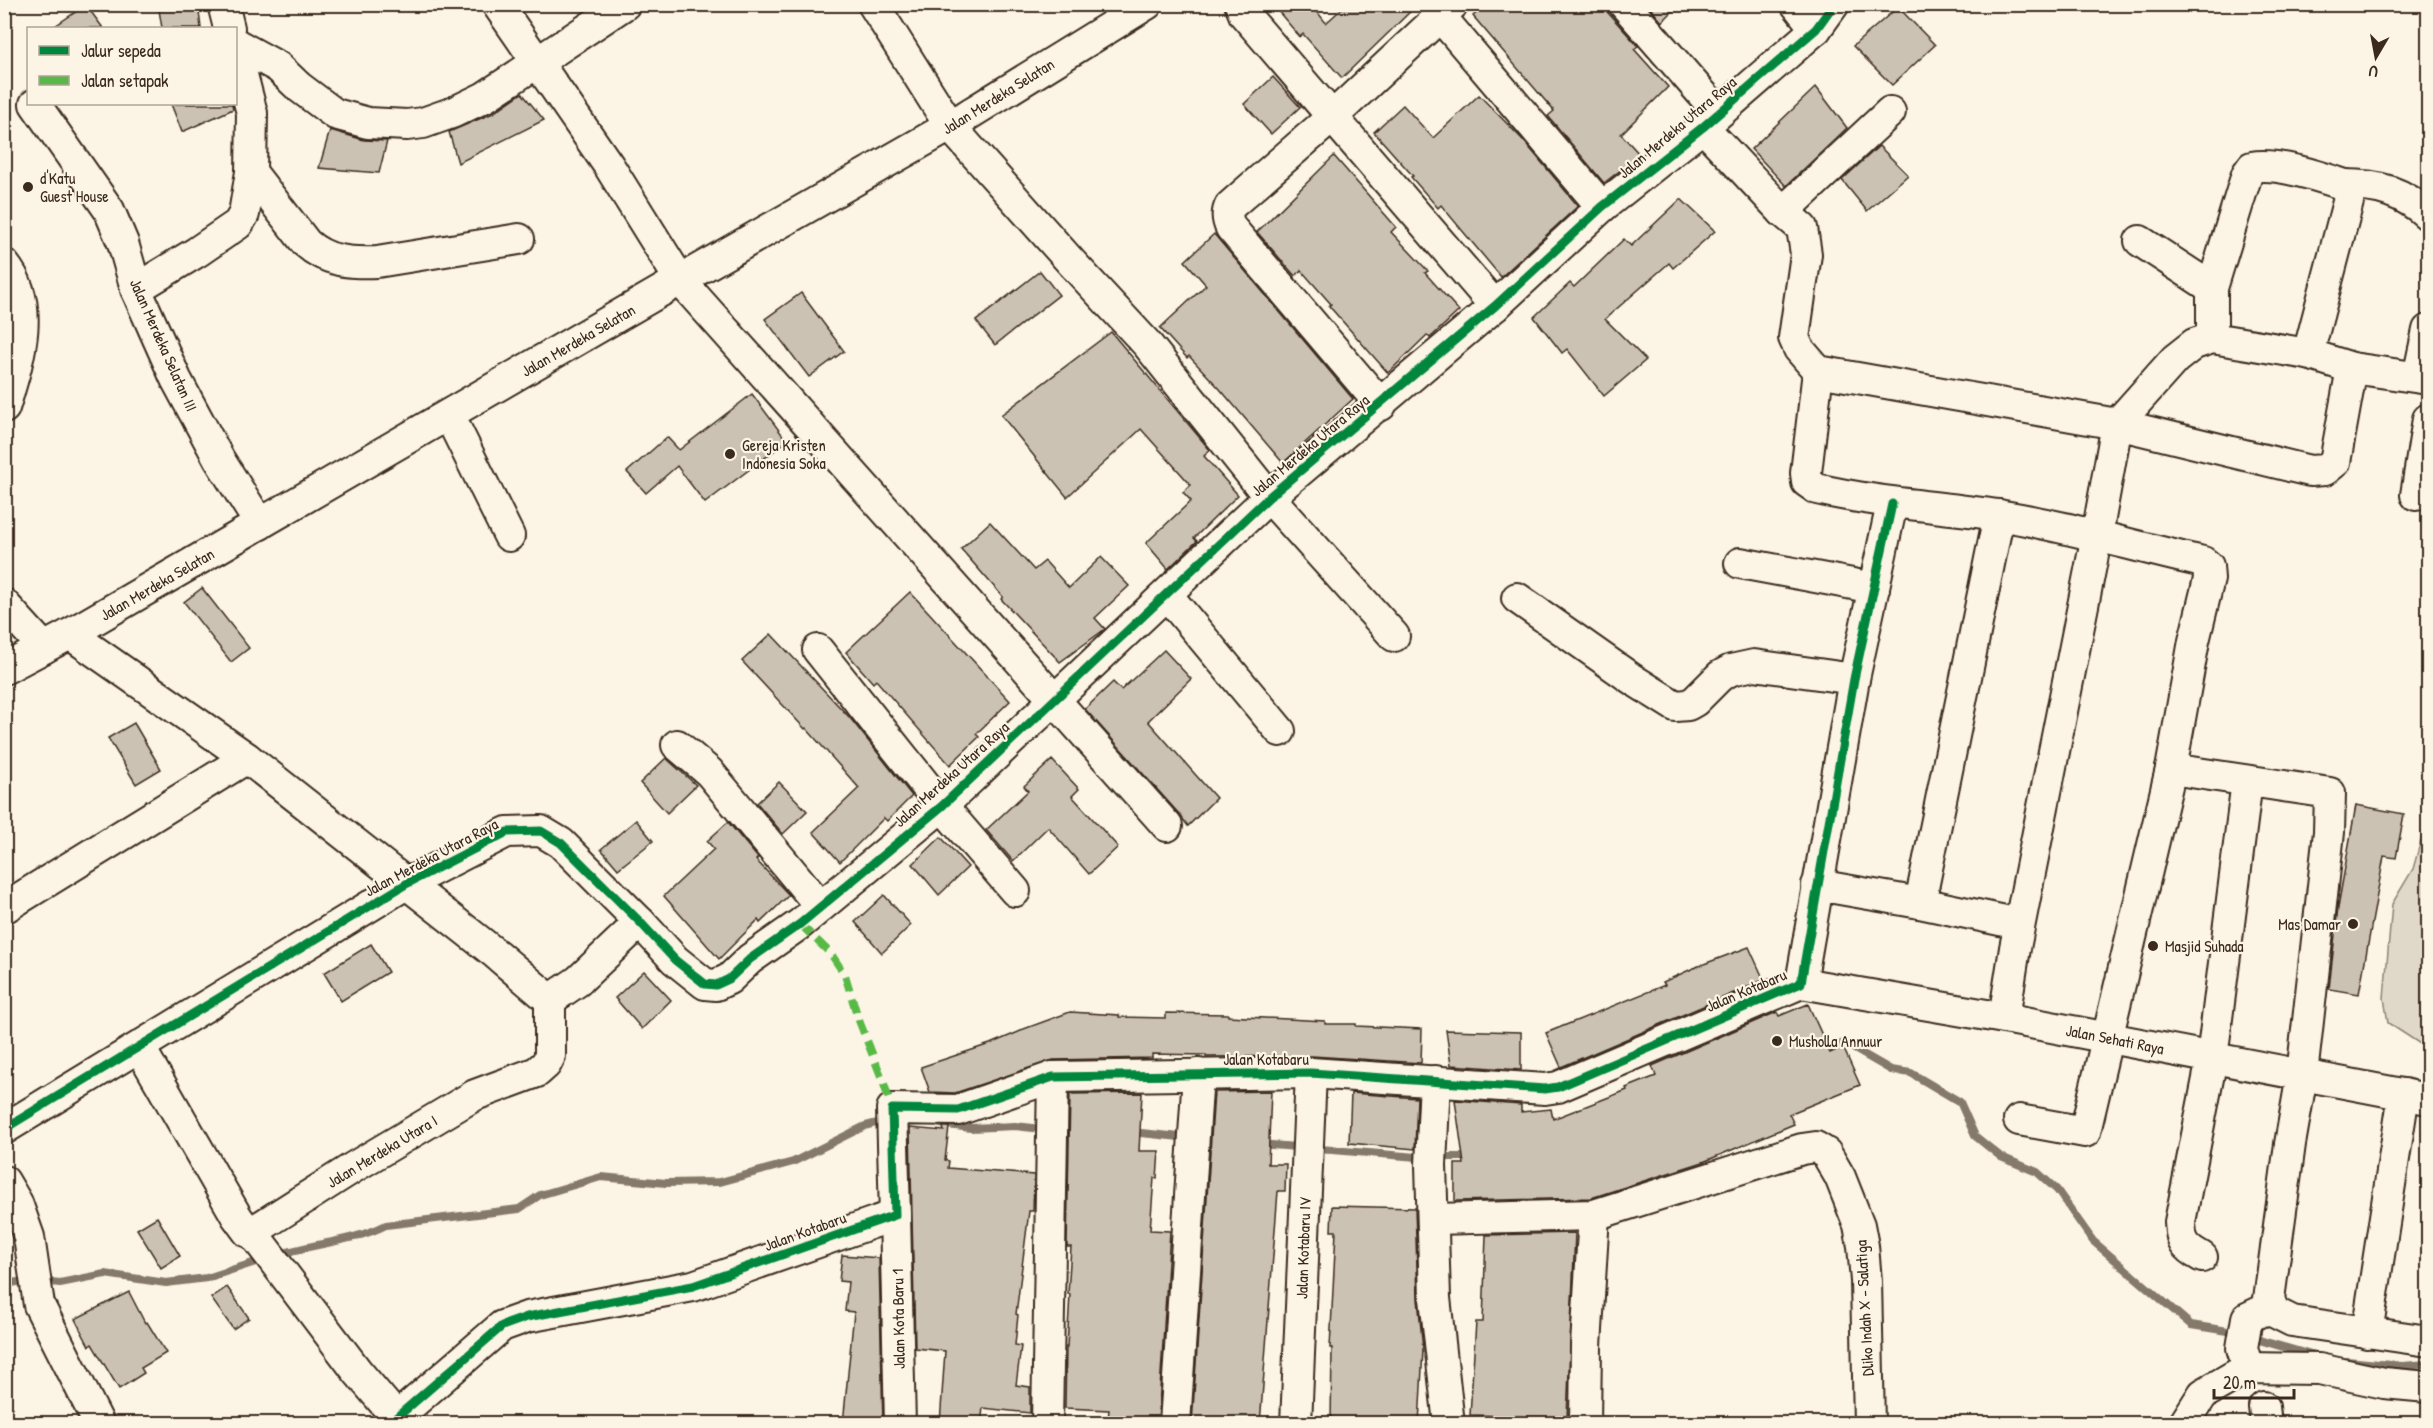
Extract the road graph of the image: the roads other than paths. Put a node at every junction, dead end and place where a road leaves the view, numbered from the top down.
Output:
1 (223, 4) edge
2 (497, 4) edge
3 (625, 4) edge
4 (873, 4) edge
5 (1147, 4) edge
6 (1624, 4) edge
7 (1796, 4) edge
8 (1834, 4) edge
9 (1239, 5) edge
10 (1447, 10) edge
11 (229, 27) edge
12 (1816, 29) junction
13 (237, 45) edge
14 (237, 56) edge
15 (535, 63) junction
16 (36, 105) edge
17 (1890, 112) dead end
18 (1332, 117) junction
19 (1711, 119) junction
20 (950, 126) junction
21 (251, 172) junction
22 (2345, 185) junction
23 (1602, 207) junction
24 (1783, 212) junction
25 (2428, 215) edge
26 (519, 239) dead end
27 (2140, 241) dead end
28 (4, 264) edge
29 (680, 280) junction
30 (2212, 288) junction
31 (136, 289) junction
32 (1495, 306) junction
33 (2428, 330) edge
34 (2212, 338) junction
35 (2308, 354) junction
36 (2352, 368) junction
37 (1818, 371) junction
38 (2423, 378) edge
39 (1381, 405) junction
40 (4, 408) edge
41 (449, 415) junction
42 (2428, 419) edge
43 (2117, 424) junction
44 (2416, 495) dead end
45 (1269, 496) junction
46 (1892, 504) junction
47 (1999, 515) junction
48 (260, 524) junction
49 (2097, 535) junction
50 (509, 536) dead end
51 (1740, 563) dead end
52 (1874, 588) junction
53 (1167, 595) junction
54 (1517, 598) dead end
55 (4, 604) edge
56 (70, 634) junction
57 (1394, 636) dead end
58 (44, 648) junction
59 (818, 650) dead end
60 (4, 669) edge
61 (1854, 679) junction
62 (1054, 700) junction
63 (1280, 731) dead end
64 (677, 745) dead end
65 (247, 758) junction
66 (2171, 769) junction
67 (2247, 781) junction
68 (942, 806) junction
69 (1167, 826) dead end
70 (406, 884) junction
71 (1817, 885) junction
72 (1015, 891) dead end
73 (1920, 903) junction
74 (820, 906) junction
75 (4, 908) edge
76 (640, 922) junction
77 (2019, 924) junction
78 (1801, 982) junction
79 (550, 1000) junction
80 (2004, 1018) junction
81 (2106, 1038) junction
82 (140, 1048) junction
83 (2212, 1058) junction
84 (1311, 1073) junction
85 (1198, 1074) junction
86 (2302, 1075) junction
87 (1053, 1077) junction
88 (1435, 1081) junction
89 (2416, 1097) edge
90 (2019, 1120) dead end
91 (4, 1130) edge
92 (4, 1181) edge
93 (895, 1215) junction
94 (1594, 1215) junction
95 (1434, 1219) junction
96 (265, 1250) junction
97 (2202, 1257) dead end
98 (2259, 1312) junction
99 (2367, 1333) junction
100 (2428, 1341) edge
101 (2245, 1358) junction
102 (2428, 1387) edge
103 (393, 1420) edge
104 (1591, 1422) edge
105 (99, 1424) edge
106 (900, 1424) edge
107 (1047, 1424) edge
108 (1175, 1424) edge
109 (1296, 1424) edge
110 (1449, 1424) edge
111 (1869, 1424) edge
112 (2184, 1424) edge

1 - 11 street
2 - 15 street
3 - 15 street
4 - 20 street
5 - 20 street, Jalan Merdeka Selatan
6 - 19 street
7 - 12 street
8 - 12 street, Jalan Merdeka Utara Raya
9 - 18 street
10 - 18 street
10 - 23 street
12 - 19 street, Jalan Merdeka Utara Raya
13 - 15 street
14 - 21 street
15 - 29 street
16 - 31 street, Jalan Merdeka Selatan III
17 - 24 street
18 - 32 street
18 - 39 street
19 - 23 street, Jalan Merdeka Utara Raya
19 - 24 street
20 - 29 street, Jalan Merdeka Selatan
20 - 45 street
21 - 26 street
21 - 31 street
22 - 25 street
22 - 30 street
22 - 35 street
23 - 32 street, Jalan Merdeka Utara Raya
24 - 37 street
27 - 30 street
28 - 40 street
29 - 41 street, Jalan Merdeka Selatan
29 - 62 street
30 - 34 street
31 - 48 street, Jalan Merdeka Selatan III
32 - 39 street, Jalan Merdeka Utara Raya
33 - 38 street
34 - 35 street
34 - 43 street
35 - 36 street
36 - 38 street
36 - 43 street
37 - 43 street
37 - 46 street
39 - 45 street, Jalan Merdeka Utara Raya
41 - 48 street, Jalan Merdeka Selatan
41 - 50 street
42 - 44 street
43 - 49 street
45 - 53 street, Jalan Merdeka Utara Raya
45 - 57 street
46 - 47 street
46 - 52 street, Jalan Kotabaru
47 - 49 street
47 - 73 street
48 - 56 street, Jalan Merdeka Selatan
49 - 66 street
49 - 77 street
51 - 52 street
52 - 61 street, Jalan Kotabaru
53 - 62 street, Jalan Merdeka Utara Raya
53 - 63 street
54 - 61 street
55 - 58 street
56 - 58 street, Jalan Merdeka Selatan
56 - 65 street
58 - 60 street, Jalan Merdeka Selatan
59 - 68 street
61 - 71 street, Jalan Kotabaru
62 - 68 street, Jalan Merdeka Utara Raya
62 - 69 street
64 - 74 street
65 - 70 street
65 - 75 street
66 - 67 street
66 - 81 street
67 - 83 street
67 - 86 street
68 - 72 street
68 - 74 street, Jalan Merdeka Utara Raya
70 - 76 street, Jalan Merdeka Utara Raya
70 - 79 street
70 - 82 street, Jalan Merdeka Utara Raya
71 - 73 street
71 - 78 street, Jalan Kotabaru
73 - 77 street
74 - 76 street, Jalan Merdeka Utara Raya
76 - 79 street
77 - 80 street
78 - 80 street, Jalan Sehati Raya
78 - 88 street, Jalan Kotabaru
79 - 96 street, Jalan Merdeka Utara I
80 - 81 street, Jalan Sehati Raya
81 - 83 street, Jalan Sehati Raya
81 - 90 street
82 - 91 street, Jalan Merdeka Utara Raya
82 - 96 street
83 - 86 street, Jalan Sehati Raya
83 - 97 street
84 - 85 street, Jalan Kotabaru
84 - 88 street, Jalan Kotabaru
84 - 109 street, Jalan Kotabaru IV
85 - 87 street, Jalan Kotabaru
85 - 108 street
86 - 89 street, Jalan Sehati Raya
86 - 98 street
87 - 93 street, Jalan Kotabaru
87 - 107 street
88 - 95 street
89 - 99 street
92 - 105 street
93 - 103 street, Jalan Kotabaru
93 - 106 street, Jalan Kota Baru 1
94 - 95 street
94 - 104 street
94 - 111 street, Dliko Indah X - Salatiga
95 - 110 street
96 - 103 street
98 - 99 street
98 - 101 street
99 - 100 street
101 - 102 street
101 - 112 street

